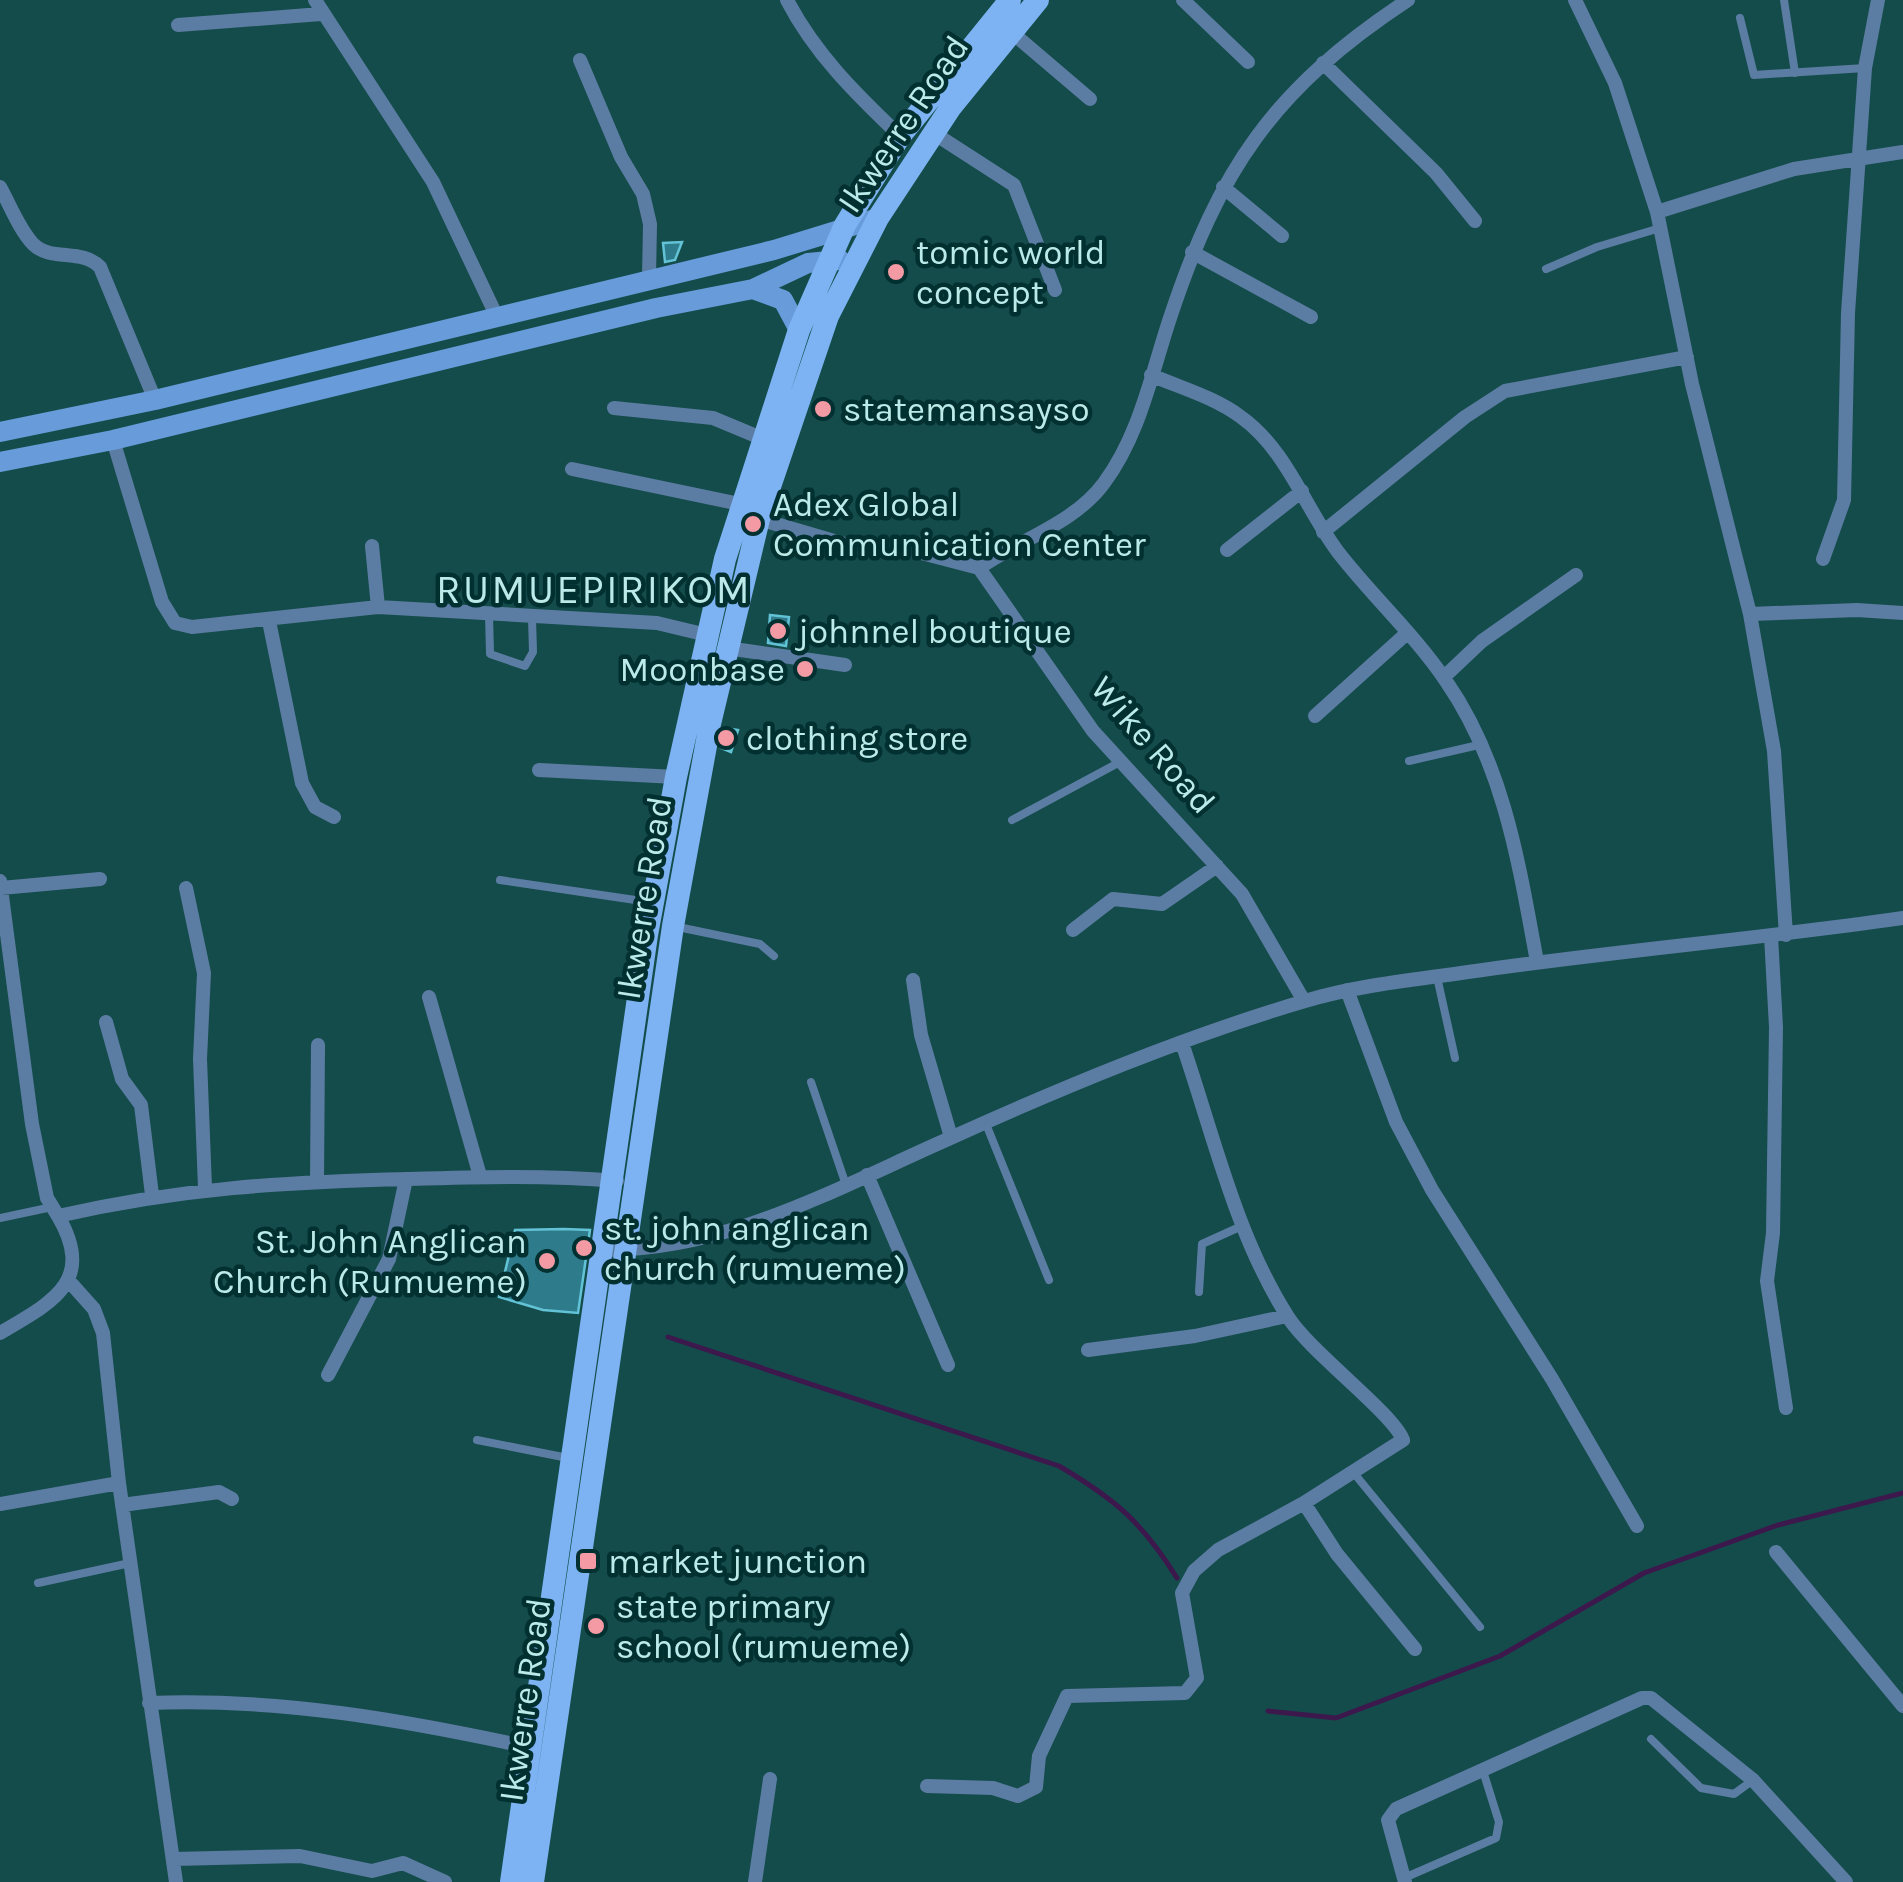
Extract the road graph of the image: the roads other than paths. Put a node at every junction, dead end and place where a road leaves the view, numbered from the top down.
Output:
1 (788, 0) edge
2 (1010, 0) edge
3 (1038, 0) edge
4 (1184, 0) edge
5 (1408, 0) edge
6 (1576, 0) edge
7 (1784, 0) edge
8 (1878, 0) edge
9 (318, 7) edge
10 (1740, 18) dead end
11 (178, 25) dead end
12 (1009, 30) junction
13 (580, 60) dead end
14 (1248, 62) dead end
15 (1324, 63) junction
16 (1864, 68) junction
17 (1795, 73) junction
18 (1090, 99) dead end
19 (934, 134) junction
20 (900, 136) junction
21 (1903, 152) edge
22 (1860, 156) junction
23 (0, 187) edge
24 (1223, 188) junction
25 (1657, 212) junction
26 (878, 218) junction
27 (1474, 221) dead end
28 (845, 225) junction
29 (1660, 228) junction
30 (1282, 236) dead end
31 (774, 250) junction
32 (1192, 252) junction
33 (856, 260) junction
34 (819, 267) junction
35 (1546, 269) dead end
36 (649, 277) junction
37 (754, 289) junction
38 (1056, 290) dead end
39 (828, 316) junction
40 (497, 317) junction
41 (1311, 318) dead end
42 (799, 330) junction
43 (1687, 357) junction
44 (1151, 375) junction
45 (155, 400) junction
46 (614, 408) dead end
47 (0, 432) edge
48 (761, 438) junction
49 (113, 440) junction
50 (0, 462) edge
51 (572, 469) dead end
52 (1302, 491) junction
53 (740, 504) junction
54 (759, 519) junction
55 (1323, 532) junction
56 (372, 546) dead end
57 (1227, 550) dead end
58 (1823, 558) dead end
59 (979, 568) junction
60 (1576, 575) dead end
61 (378, 607) junction
62 (1903, 613) edge
63 (489, 614) junction
64 (1750, 614) junction
65 (532, 618) junction
66 (269, 621) junction
67 (1406, 634) junction
68 (717, 641) junction
69 (845, 664) dead end
70 (1444, 677) junction
71 (1315, 716) dead end
72 (1483, 744) junction
73 (1409, 760) dead end
74 (1120, 762) junction
75 (539, 770) dead end
76 (676, 777) junction
77 (334, 817) dead end
78 (1012, 820) dead end
79 (1217, 866) junction
80 (100, 878) dead end
81 (500, 880) dead end
82 (0, 885) edge
83 (186, 888) dead end
84 (654, 902) junction
85 (1903, 918) edge
86 (673, 926) junction
87 (1074, 930) dead end
88 (1778, 936) junction
89 (774, 956) dead end
90 (1537, 962) junction
91 (7, 975) edge
92 (1438, 977) junction
93 (913, 980) dead end
94 (1347, 990) junction
95 (429, 998) dead end
96 (1304, 1001) junction
97 (106, 1022) dead end
98 (1182, 1044) junction
99 (318, 1045) dead end
100 (1455, 1058) dead end
101 (811, 1082) dead end
102 (986, 1124) junction
103 (951, 1137) junction
104 (867, 1175) junction
105 (480, 1176) junction
106 (406, 1179) junction
107 (317, 1180) junction
108 (624, 1182) junction
109 (846, 1184) junction
110 (206, 1188) junction
111 (152, 1195) junction
112 (55, 1211) junction
113 (0, 1218) edge
114 (1244, 1225) junction
115 (614, 1250) junction
116 (1048, 1280) dead end
117 (69, 1281) junction
118 (1200, 1292) dead end
119 (1286, 1316) junction
120 (0, 1332) edge
121 (1088, 1350) dead end
122 (948, 1364) dead end
123 (328, 1375) dead end
124 (1786, 1408) dead end
125 (477, 1440) dead end
126 (572, 1459) junction
127 (1354, 1472) junction
128 (119, 1483) junction
129 (232, 1499) dead end
130 (1304, 1503) junction
131 (0, 1504) edge
132 (122, 1504) junction
133 (1636, 1526) dead end
134 (1776, 1552) dead end
135 (130, 1564) junction
136 (38, 1583) dead end
137 (1480, 1627) dead end
138 (1415, 1649) dead end
139 (149, 1703) junction
140 (1903, 1706) edge
141 (1651, 1739) dead end
142 (532, 1748) junction
143 (1482, 1771) junction
144 (770, 1779) dead end
145 (1753, 1780) junction
146 (926, 1786) dead end
147 (174, 1859) junction
148 (1404, 1880) edge
149 (176, 1882) edge
150 (445, 1882) edge
151 (511, 1882) edge
152 (533, 1882) edge
153 (755, 1882) edge
154 (1846, 1882) edge

1 - 20 street
2 - 20 main road, Ikwerre Road
3 - 12 main road, Ikwerre Road
4 - 14 street
5 - 15 street
6 - 25 street
7 - 17 lane
8 - 16 street
9 - 11 street
9 - 40 street
10 - 17 lane
12 - 18 street
12 - 19 main road, Ikwerre Road
13 - 36 street
15 - 24 street
15 - 27 street
16 - 17 lane
16 - 22 street
19 - 26 main road, Ikwerre Road
19 - 38 street
20 - 28 main road, Ikwerre Road
21 - 22 street
22 - 25 street
22 - 58 street
23 - 45 street
24 - 30 street
24 - 32 street
25 - 29 street
26 - 28 street
26 - 33 main road, Ikwerre Road
28 - 31 street
28 - 34 main road, Ikwerre Road
29 - 35 lane
29 - 43 street
31 - 34 street
31 - 36 street
32 - 41 street
32 - 44 street
33 - 34 street
33 - 39 main road, Ikwerre Road
34 - 37 street
34 - 39 street
34 - 42 main road, Ikwerre Road
36 - 40 street
37 - 42 street
37 - 49 street
39 - 54 main road, Ikwerre Road
40 - 45 street
42 - 48 main road, Ikwerre Road
43 - 55 street
43 - 64 street
44 - 52 street
44 - 59 street
45 - 47 street
46 - 48 street
48 - 53 main road, Ikwerre Road
49 - 50 street
49 - 66 street
51 - 53 street
52 - 55 street
52 - 57 street
53 - 68 main road, Ikwerre Road
54 - 59 street
54 - 68 main road, Ikwerre Road
55 - 67 street
56 - 61 street
59 - 74 street, Wike Road
60 - 70 street
61 - 63 street
61 - 66 street
62 - 64 street
63 - 65 street
63 - 65 lane
64 - 88 street
65 - 68 street
66 - 77 street
67 - 70 street
67 - 71 street
68 - 69 street
68 - 76 main road, Ikwerre Road
68 - 86 main road, Ikwerre Road
70 - 72 street
72 - 73 lane
72 - 90 street
74 - 78 lane
74 - 79 street, Wike Road
75 - 76 street
76 - 84 main road, Ikwerre Road
79 - 87 street
79 - 96 street, Wike Road
80 - 82 street
81 - 84 lane
82 - 91 street
83 - 110 street
84 - 108 main road, Ikwerre Road
85 - 88 street
86 - 89 lane
86 - 108 main road, Ikwerre Road
88 - 90 street
88 - 124 street
90 - 92 street
91 - 112 street
92 - 94 street
92 - 100 lane
93 - 103 street
94 - 96 street
94 - 133 street
95 - 105 street
96 - 98 street
97 - 111 street
98 - 102 street
98 - 114 street
99 - 107 street
101 - 109 lane
102 - 103 street
102 - 116 lane
103 - 104 street
104 - 109 street
104 - 122 street
105 - 106 street
105 - 108 street
106 - 107 street
106 - 123 street
107 - 110 street
108 - 115 main road, Ikwerre Road
109 - 115 street
110 - 111 street
111 - 112 street
112 - 113 lane
112 - 117 street
114 - 118 lane
114 - 119 street
115 - 126 main road, Ikwerre Road
115 - 152 main road, Ikwerre Road
117 - 120 street
117 - 128 street
119 - 121 street
119 - 127 street
125 - 126 lane
126 - 142 main road, Ikwerre Road
127 - 130 street
127 - 137 lane
128 - 131 street
128 - 132 street
129 - 132 street
130 - 138 street
130 - 146 street
132 - 135 street
134 - 140 street
135 - 136 lane
135 - 139 street
139 - 142 street
139 - 147 street
141 - 145 lane
142 - 151 main road, Ikwerre Road
143 - 145 street
143 - 148 street
143 - 148 lane
144 - 153 street
145 - 154 street
147 - 149 street
147 - 150 street

